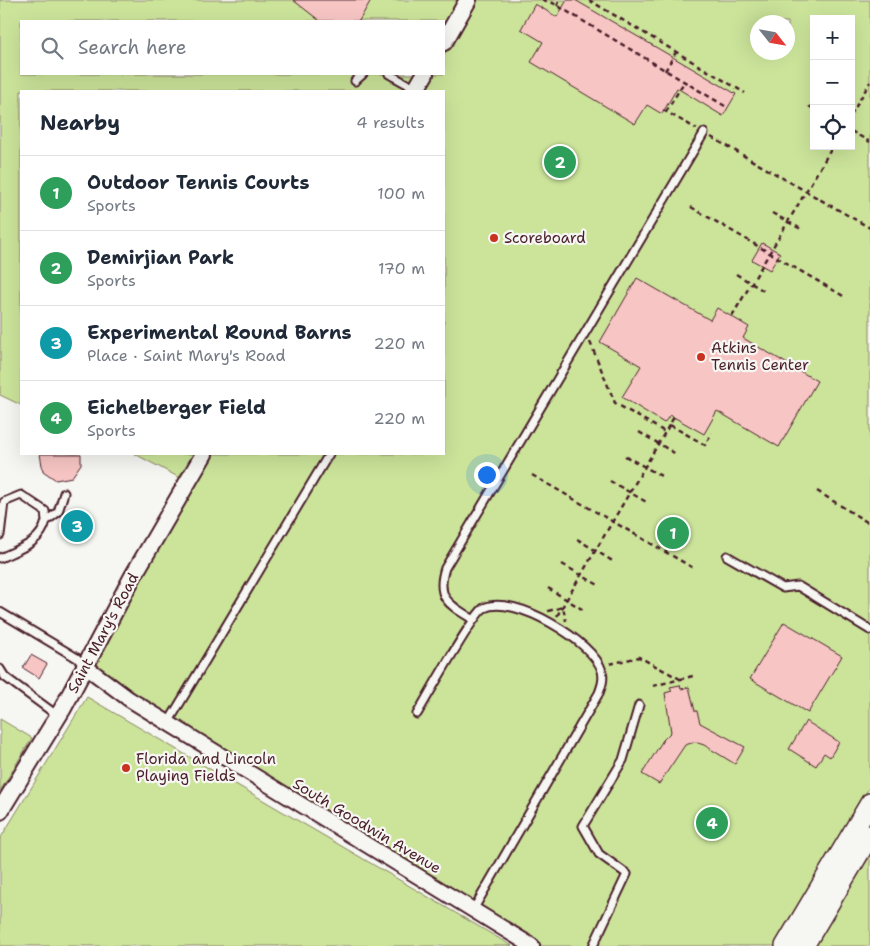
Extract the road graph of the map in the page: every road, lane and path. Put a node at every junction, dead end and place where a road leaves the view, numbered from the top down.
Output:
1 (468, 0) edge
2 (542, 0) edge
3 (560, 0) edge
4 (589, 0) edge
5 (557, 6) junction
6 (445, 40) edge
7 (676, 52) junction
8 (666, 71) junction
9 (362, 75) edge
10 (391, 75) edge
11 (424, 75) edge
12 (355, 81) dead end
13 (684, 82) junction
14 (870, 82) edge
15 (415, 90) edge
16 (745, 93) dead end
17 (725, 106) dead end
18 (855, 108) edge
19 (704, 133) junction
20 (855, 133) edge
21 (870, 142) edge
22 (831, 150) edge
23 (806, 191) junction
24 (691, 207) dead end
25 (772, 213) dead end
26 (788, 222) junction
27 (870, 228) edge
28 (801, 229) dead end
29 (769, 253) junction
30 (736, 274) dead end
31 (752, 283) junction
32 (764, 291) dead end
33 (845, 297) dead end
34 (732, 316) dead end
35 (586, 331) junction
36 (674, 417) dead end
37 (670, 425) junction
38 (639, 432) dead end
39 (665, 432) junction
40 (712, 433) dead end
41 (659, 444) junction
42 (676, 454) dead end
43 (203, 455) edge
44 (329, 455) edge
45 (625, 456) dead end
46 (645, 467) junction
47 (532, 475) dead end
48 (663, 478) dead end
49 (610, 481) dead end
50 (816, 491) dead end
51 (64, 493) dead end
52 (630, 493) junction
53 (2, 502) edge
54 (648, 503) dead end
55 (46, 521) junction
56 (613, 522) junction
57 (870, 524) edge
58 (0, 536) edge
59 (576, 539) dead end
60 (596, 551) junction
61 (727, 556) dead end
62 (0, 558) edge
63 (614, 562) dead end
64 (562, 564) dead end
65 (695, 569) dead end
66 (581, 575) junction
67 (600, 586) dead end
68 (548, 588) dead end
69 (567, 600) junction
70 (563, 607) junction
71 (547, 611) dead end
72 (586, 611) dead end
73 (0, 612) edge
74 (474, 620) junction
75 (566, 622) dead end
76 (553, 624) junction
77 (870, 630) edge
78 (610, 664) dead end
79 (86, 667) junction
80 (0, 669) edge
81 (693, 676) dead end
82 (680, 679) junction
83 (654, 686) dead end
84 (639, 705) dead end
85 (417, 714) dead end
86 (58, 716) junction
87 (168, 724) junction
88 (870, 803) edge
89 (0, 810) edge
90 (870, 835) edge
91 (473, 910) junction
92 (532, 946) edge
93 (593, 946) edge
94 (785, 946) edge
95 (804, 946) edge

1 - 6 street
2 - 5 path
3 - 5 path
4 - 7 path
5 - 8 path
7 - 8 path
7 - 16 path
8 - 13 path
9 - 12 lane
10 - 15 lane
11 - 15 street
13 - 17 path
13 - 19 path
14 - 18 path
19 - 23 path
19 - 35 lane
20 - 21 path
22 - 23 path
23 - 26 path
23 - 27 path
24 - 29 path
25 - 26 path
26 - 28 path
26 - 29 path
29 - 31 path
29 - 33 path
30 - 31 path
31 - 32 path
31 - 34 path
35 - 39 path
35 - 74 lane
36 - 37 path
37 - 39 path
37 - 40 path
38 - 41 path
39 - 41 path
41 - 42 path
41 - 46 path
43 - 79 street, Saint Mary's Road
44 - 87 lane
45 - 46 path
46 - 48 path
46 - 52 path
47 - 56 path
49 - 52 path
50 - 57 path
51 - 55 lane
52 - 54 path
52 - 56 path
53 - 55 lane
53 - 58 lane
55 - 62 lane
56 - 60 path
56 - 65 path
59 - 60 path
60 - 63 path
60 - 66 path
61 - 77 lane
64 - 66 path
66 - 67 path
66 - 69 path
68 - 69 path
69 - 70 path
69 - 72 path
70 - 71 path
70 - 75 path
70 - 76 path
73 - 79 lane
74 - 76 lane
74 - 85 lane
76 - 91 lane
78 - 82 path
79 - 86 street, Saint Mary's Road
79 - 87 street, South Goodwin Avenue
80 - 86 lane
81 - 82 path
82 - 83 path
84 - 93 lane
86 - 89 street, Saint Mary's Road
87 - 91 street, South Goodwin Avenue
88 - 94 main road
90 - 95 main road
91 - 92 street, South Goodwin Avenue

